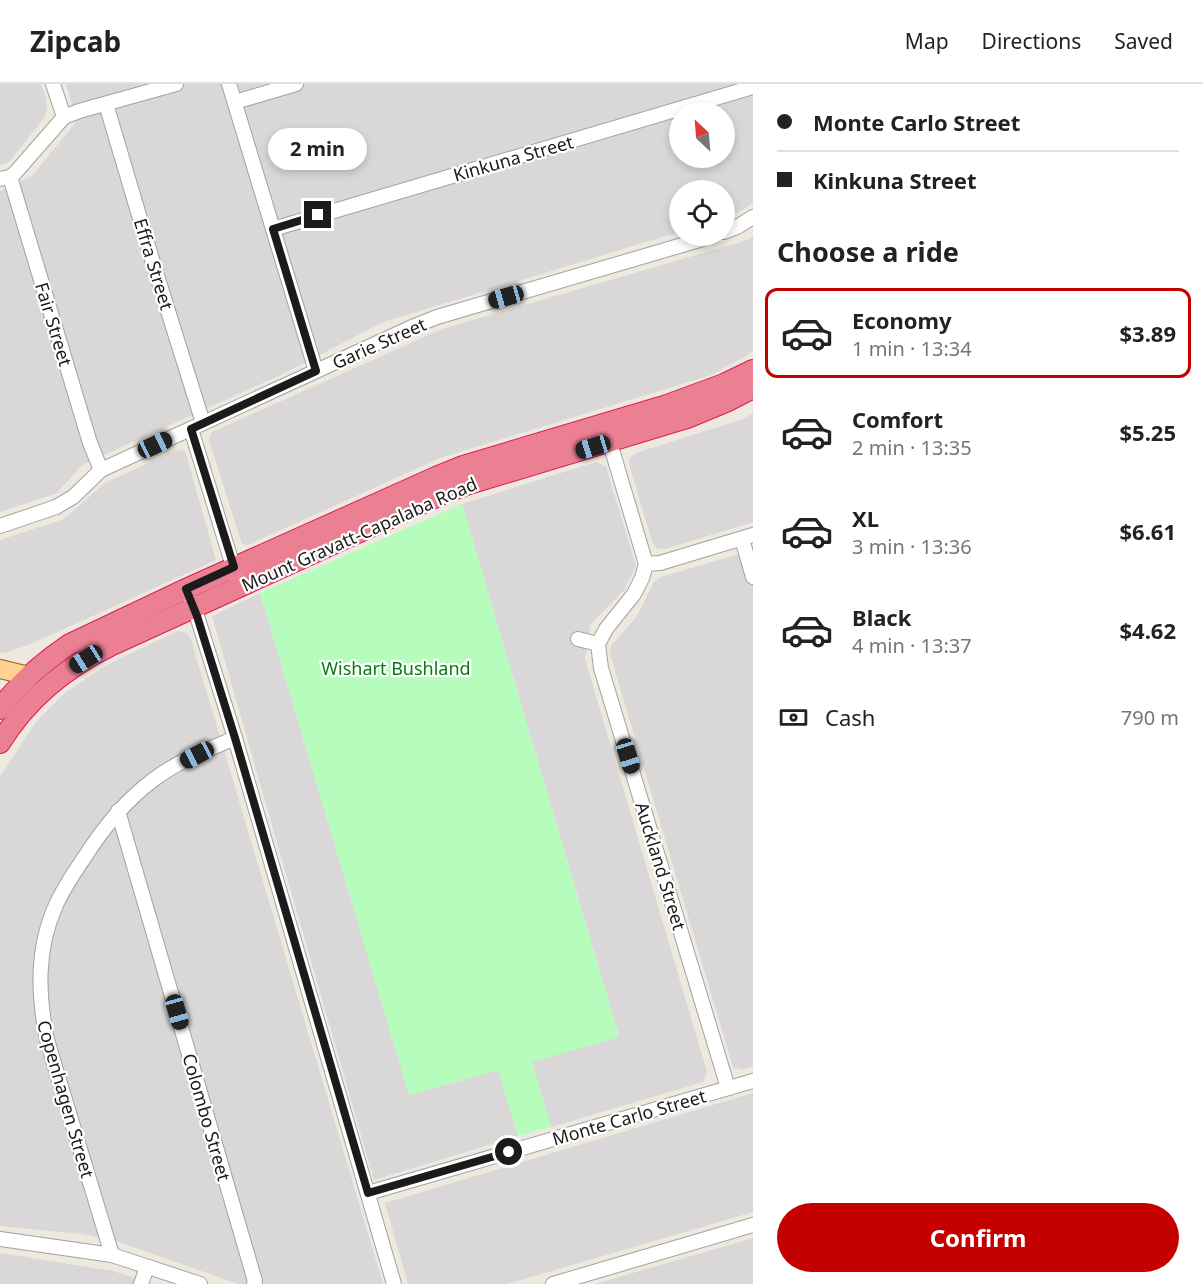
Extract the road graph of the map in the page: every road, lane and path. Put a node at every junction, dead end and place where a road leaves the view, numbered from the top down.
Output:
1 (53, 84) edge
2 (176, 84) edge
3 (229, 84) edge
4 (296, 84) edge
5 (753, 87) edge
6 (235, 102) junction
7 (106, 104) junction
8 (64, 117) junction
9 (5, 178) edge
10 (753, 217) edge
11 (735, 228) edge
12 (273, 229) junction
13 (678, 246) edge
14 (753, 370) edge
15 (316, 371) junction
16 (753, 388) edge
17 (197, 426) junction
18 (607, 433) junction
19 (101, 470) junction
20 (1, 524) edge
21 (747, 537) edge
22 (645, 564) junction
23 (237, 577) junction
24 (753, 578) edge
25 (190, 598) junction
26 (578, 639) dead end
27 (598, 644) junction
28 (0, 669) edge
29 (29, 676) junction
30 (39, 693) junction
31 (3, 701) edge
32 (235, 738) junction
33 (0, 743) edge
34 (118, 811) junction
35 (753, 1081) edge
36 (728, 1088) junction
37 (368, 1193) junction
38 (753, 1225) edge
39 (0, 1239) edge
40 (112, 1255) junction
41 (147, 1267) junction
42 (141, 1284) edge
43 (200, 1284) edge
44 (254, 1284) edge
45 (394, 1284) edge
46 (553, 1284) edge

1 - 8 street
2 - 7 street
3 - 6 street
4 - 6 street
5 - 12 street, Kinkuna Street
6 - 12 street
7 - 8 street
7 - 17 street, Effra Street
8 - 9 street
9 - 19 street, Fair Street
10 - 11 street
12 - 15 street
13 - 15 street, Garie Street
14 - 18 highway, Mount Gravatt-Capalaba Road
15 - 17 street, Garie Street
16 - 18 highway, Mount Gravatt-Capalaba Road
17 - 19 street, Garie Street
17 - 23 street, Effra Street
18 - 22 street
18 - 23 highway, Mount Gravatt-Capalaba Road
19 - 20 street, Garie Street
21 - 22 street
21 - 24 street
22 - 27 street
23 - 25 highway, Mount Gravatt-Capalaba Road
25 - 29 highway, Mount Gravatt-Capalaba Road
25 - 30 highway, Mount Gravatt-Capalaba Road
25 - 32 street
26 - 27 street
27 - 36 street, Auckland Street
28 - 29 main road
29 - 31 highway, Mount Gravatt-Capalaba Road
30 - 31 main road
30 - 33 highway, Mount Gravatt-Capalaba Road
32 - 34 street, Copenhagen Street
32 - 37 street
34 - 40 street, Copenhagen Street
34 - 44 street, Colombo Street
35 - 36 street, Monte Carlo Street
36 - 37 street, Monte Carlo Street
37 - 45 street
38 - 46 street
39 - 40 street
40 - 41 street
41 - 42 street
41 - 43 street

